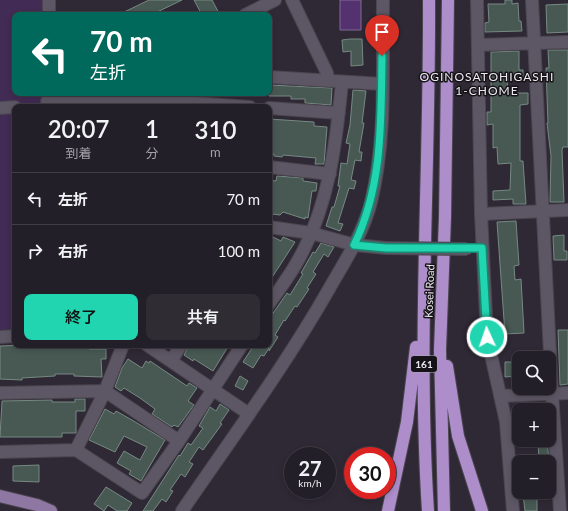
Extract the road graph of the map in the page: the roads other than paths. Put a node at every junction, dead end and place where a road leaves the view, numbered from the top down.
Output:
1 (49, 0) edge
2 (275, 0) edge
3 (292, 0) edge
4 (383, 0) edge
5 (429, 0) edge
6 (448, 0) edge
7 (477, 0) edge
8 (532, 0) edge
9 (49, 12) edge
10 (251, 12) edge
11 (568, 42) edge
12 (534, 43) junction
13 (479, 45) junction
14 (272, 77) edge
15 (328, 80) junction
16 (342, 82) junction
17 (382, 84) junction
18 (47, 100) edge
19 (165, 104) edge
20 (0, 108) edge
21 (12, 108) edge
22 (272, 108) edge
23 (339, 113) junction
24 (272, 167) edge
25 (330, 174) junction
26 (568, 210) edge
27 (543, 211) junction
28 (481, 214) junction
29 (445, 217) junction
30 (425, 218) junction
31 (272, 228) edge
32 (311, 234) junction
33 (354, 245) junction
34 (482, 248) junction
35 (272, 300) edge
36 (12, 336) edge
37 (0, 337) edge
38 (123, 348) edge
39 (152, 348) edge
40 (178, 348) edge
41 (240, 348) edge
42 (550, 351) edge
43 (171, 361) junction
44 (212, 389) junction
45 (105, 391) junction
46 (0, 393) edge
47 (556, 393) edge
48 (568, 393) edge
49 (517, 395) edge
50 (552, 395) edge
51 (500, 396) junction
52 (248, 414) junction
53 (179, 441) junction
54 (76, 450) junction
55 (0, 452) edge
56 (0, 496) edge
57 (51, 511) edge
58 (182, 511) edge
59 (388, 511) edge
60 (428, 511) edge
61 (444, 511) edge
62 (482, 511) edge
63 (513, 511) edge
64 (560, 511) edge

1 - 9 street
2 - 10 street
3 - 15 street
4 - 17 street
5 - 30 highway, Kosei Road / 161
6 - 29 highway, Kosei Road / 161
7 - 13 street
8 - 12 street
11 - 12 street
12 - 13 street
12 - 27 street
13 - 28 street
14 - 15 street
15 - 16 street
16 - 17 street
16 - 23 street
17 - 33 street
18 - 19 street
20 - 21 street
22 - 23 street
23 - 25 street
24 - 25 street
25 - 32 street
26 - 27 street
27 - 28 street
27 - 42 street
28 - 34 street
29 - 61 highway, Kosei Road / 161
29 - 62 highway
30 - 59 highway
30 - 60 highway, Kosei Road / 161
31 - 32 street
32 - 33 street
32 - 35 street
33 - 34 street, bridge
33 - 52 street
34 - 51 street
36 - 37 street
38 - 45 street
39 - 43 street
40 - 43 street
41 - 44 street
43 - 44 street
44 - 52 street
44 - 53 street
45 - 46 street
45 - 53 street
45 - 54 street
47 - 48 street
49 - 51 street
50 - 64 street
51 - 63 street
52 - 58 street
53 - 54 street
54 - 55 street
56 - 57 main road

